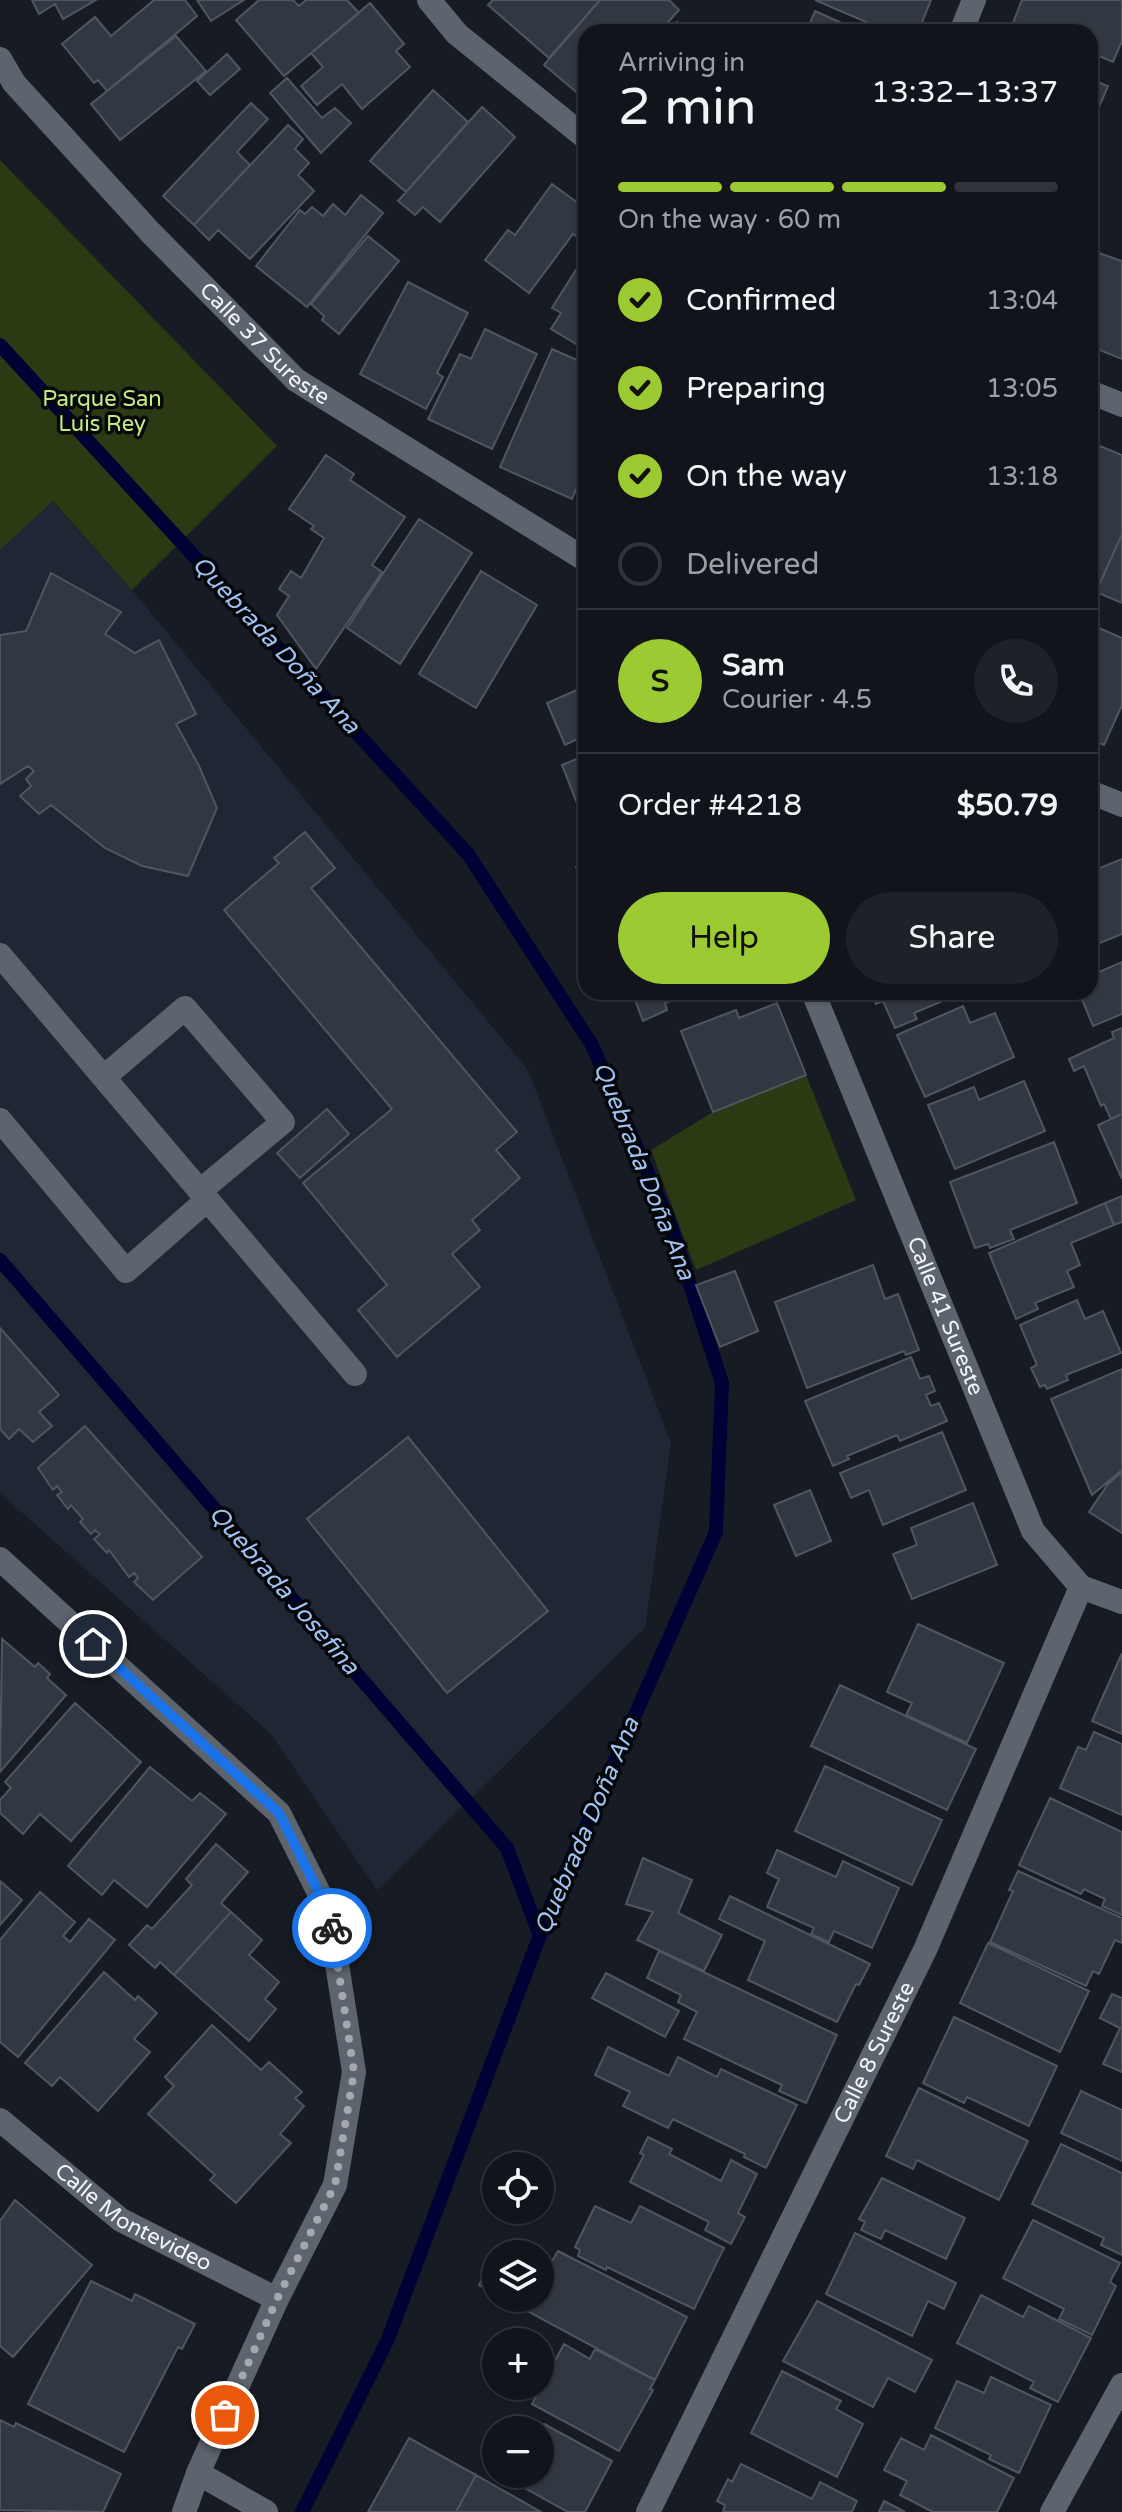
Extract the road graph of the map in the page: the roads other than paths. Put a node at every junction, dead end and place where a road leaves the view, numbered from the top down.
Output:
1 (429, 0) edge
2 (974, 0) edge
3 (964, 24) edge
4 (0, 59) edge
5 (578, 132) edge
6 (1098, 395) edge
7 (1122, 405) edge
8 (578, 555) edge
9 (1098, 795) edge
10 (1122, 805) edge
11 (0, 955) edge
12 (816, 1000) edge
13 (104, 1077) junction
14 (0, 1120) edge
15 (204, 1196) junction
16 (355, 1374) dead end
17 (0, 1559) edge
18 (1081, 1587) junction
19 (1122, 1602) edge
20 (0, 2120) edge
21 (277, 2299) junction
22 (1122, 2385) edge
23 (198, 2473) junction
24 (184, 2512) edge
25 (266, 2512) edge
26 (648, 2512) edge
27 (1052, 2512) edge

1 - 5 street
2 - 3 street
4 - 8 street, Calle 37 Sureste
6 - 7 street
9 - 10 street
11 - 13 street
12 - 18 street, Calle 41 Sureste
13 - 15 street
13 - 15 street
14 - 15 street
15 - 16 street
17 - 21 street
18 - 19 street, Calle 41 Sureste
18 - 26 street, Calle 8 Sureste
20 - 21 street, Calle Montevideo
21 - 23 street
22 - 27 street
23 - 24 street
23 - 25 street

